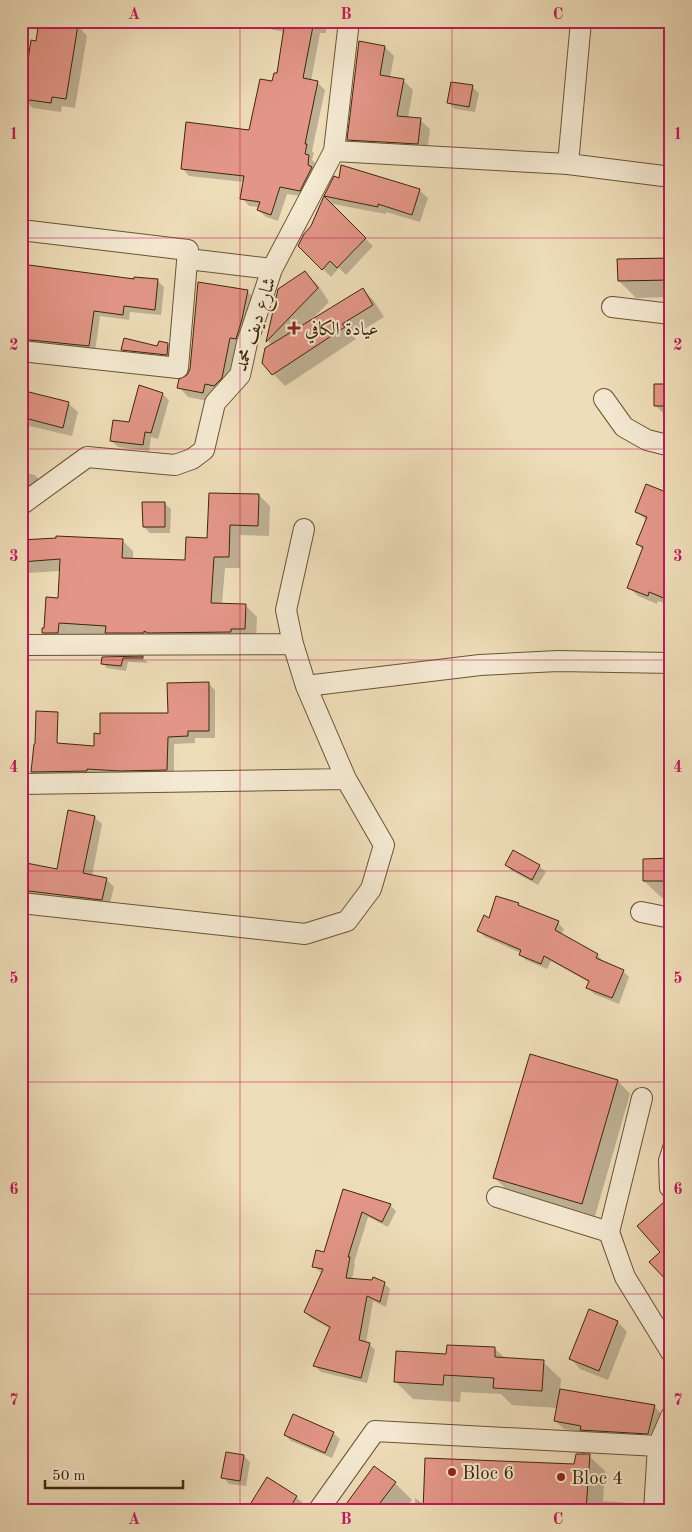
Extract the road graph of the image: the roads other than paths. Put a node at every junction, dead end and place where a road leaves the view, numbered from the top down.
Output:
1 (349, 21) edge
2 (581, 21) edge
3 (334, 151) junction
4 (568, 164) junction
5 (671, 177) edge
6 (21, 230) edge
7 (188, 259) junction
8 (272, 269) junction
9 (612, 307) dead end
10 (671, 314) edge
11 (21, 350) edge
12 (604, 399) dead end
13 (671, 446) edge
14 (21, 505) edge
15 (304, 529) dead end
16 (293, 644) junction
17 (21, 645) edge
18 (671, 663) edge
19 (306, 686) junction
20 (346, 779) junction
21 (21, 784) edge
22 (21, 903) edge
23 (641, 912) dead end
24 (671, 918) edge
25 (642, 1098) dead end
26 (671, 1138) edge
27 (671, 1196) edge
28 (497, 1197) dead end
29 (608, 1232) junction
30 (671, 1352) edge
31 (671, 1416) edge
32 (658, 1446) junction
33 (318, 1511) edge
34 (654, 1511) edge

1 - 3 street
2 - 4 street
3 - 4 street
3 - 8 street, شارع ديف محمد
4 - 5 street
6 - 7 street
7 - 8 street
7 - 11 street
8 - 14 street, شارع ديف محمد
9 - 10 street
12 - 13 street
15 - 16 street
16 - 17 street
16 - 19 street
18 - 19 street
19 - 20 street
20 - 21 street
20 - 22 street
23 - 24 street
25 - 29 street
26 - 27 lane
28 - 29 street
29 - 30 street
31 - 32 street
32 - 33 street
32 - 34 street

